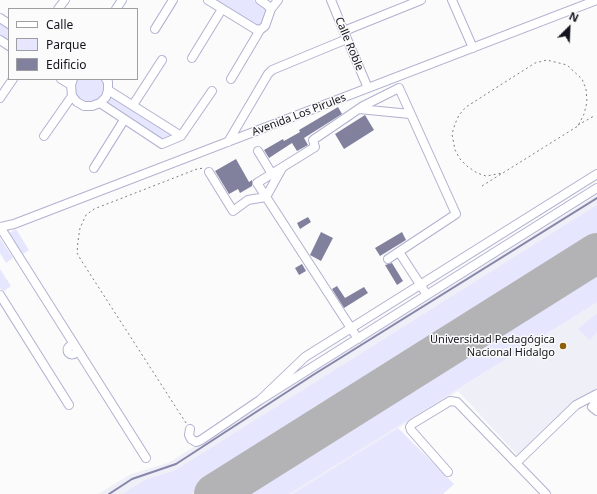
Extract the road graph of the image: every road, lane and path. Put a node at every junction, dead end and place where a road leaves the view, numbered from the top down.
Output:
1 (65, 0) edge
2 (173, 0) edge
3 (208, 0) edge
4 (260, 0) edge
5 (278, 0) edge
6 (331, 0) edge
7 (421, 0) edge
8 (452, 0) edge
9 (597, 0) edge
10 (59, 8) edge
11 (222, 9) junction
12 (271, 9) junction
13 (155, 29) dead end
14 (260, 30) junction
15 (344, 31) junction
16 (346, 40) junction
17 (473, 48) junction
18 (192, 58) dead end
19 (162, 60) dead end
20 (231, 79) dead end
21 (12, 80) edge
22 (107, 80) edge
23 (72, 82) edge
24 (368, 88) junction
25 (108, 90) junction
26 (212, 91) dead end
27 (72, 96) junction
28 (0, 98) edge
29 (100, 103) junction
30 (133, 105) junction
31 (359, 109) junction
32 (410, 114) junction
33 (594, 116) dead end
34 (124, 120) junction
35 (578, 126) junction
36 (44, 136) dead end
37 (181, 136) junction
38 (228, 142) junction
39 (258, 152) dead end
40 (282, 167) junction
41 (94, 168) dead end
42 (210, 172) joint
43 (503, 173) junction
44 (272, 174) junction
45 (597, 174) edge
46 (482, 186) dead end
47 (597, 188) edge
48 (571, 190) junction
49 (266, 197) junction
50 (578, 201) junction
51 (0, 227) edge
52 (399, 252) junction
53 (388, 259) dead end
54 (420, 285) junction
55 (0, 295) edge
56 (427, 295) junction
57 (351, 328) junction
58 (358, 339) junction
59 (597, 396) edge
60 (260, 400) junction
61 (70, 405) dead end
62 (597, 411) edge
63 (190, 429) joint
64 (146, 458) dead end
65 (516, 463) junction
66 (448, 472) dead end
67 (542, 493) edge

1 - 10 street
2 - 13 street
3 - 11 street
4 - 12 street
5 - 12 street
6 - 15 street, Calle Roble
7 - 15 street
8 - 17 street
9 - 17 street, Avenida Los Pirules
11 - 14 street
11 - 18 street
12 - 14 street
14 - 20 street
15 - 16 street, Calle Roble
16 - 24 street, Calle Roble
16 - 38 street
17 - 24 street, Avenida Los Pirules
19 - 30 street
21 - 28 street
22 - 25 street
23 - 27 street
24 - 38 street, Avenida Los Pirules
25 - 29 street
25 - 30 street
26 - 37 street
27 - 29 street
27 - 36 street
29 - 34 street
30 - 37 street
31 - 32 street
31 - 32 street
31 - 40 street
32 - 52 street
33 - 35 path
34 - 37 street
34 - 41 street
35 - 43 path
35 - 43 path
38 - 51 street, Avenida Los Pirules
39 - 44 street
40 - 44 street
40 - 49 street
42 - 49 street
42 - 63 path
43 - 46 path
44 - 49 street
45 - 48 street
47 - 50 street
48 - 50 street
48 - 54 street
49 - 57 street
50 - 56 street
51 - 64 street
52 - 53 street
52 - 54 street
54 - 56 street
54 - 57 street
55 - 61 street
56 - 58 street
57 - 58 street
57 - 60 street
58 - 60 street
59 - 62 street
59 - 65 street
60 - 63 street
65 - 66 street
65 - 67 street

